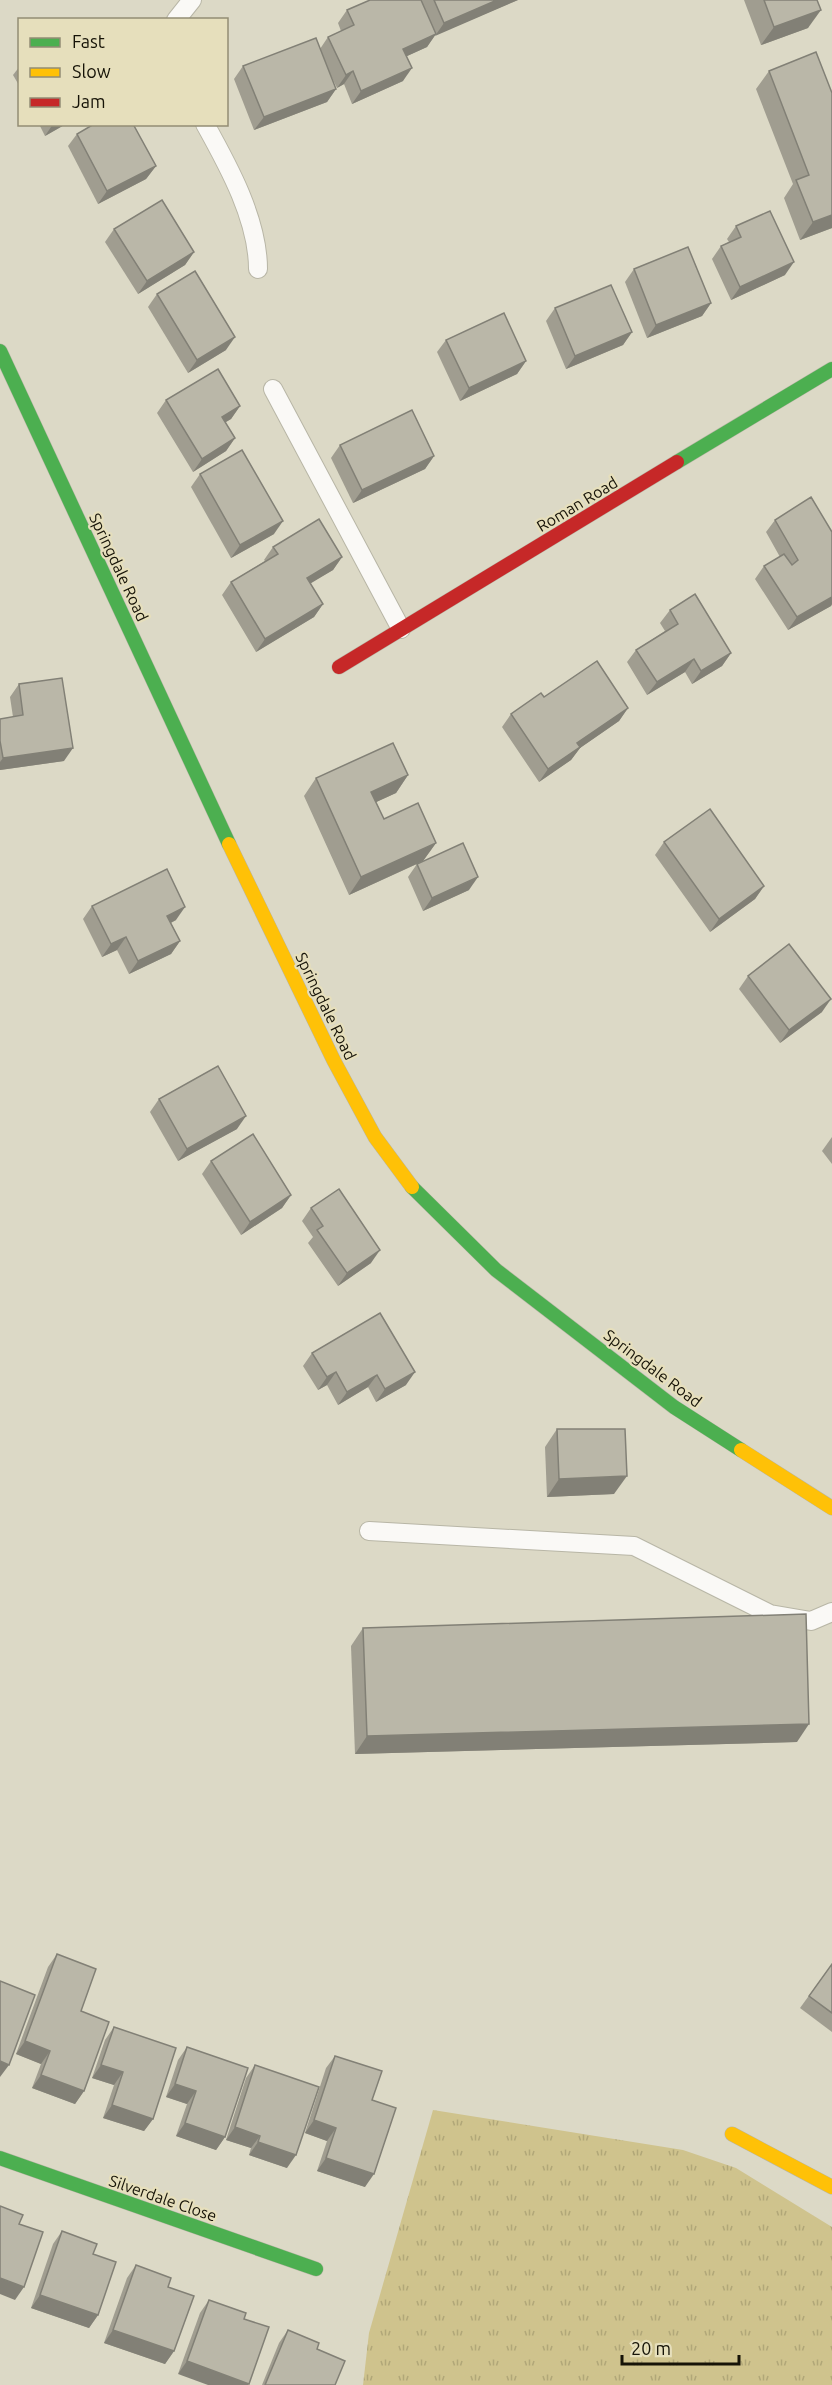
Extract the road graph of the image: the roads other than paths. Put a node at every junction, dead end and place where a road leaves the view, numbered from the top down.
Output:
1 (192, 0) edge
2 (178, 18) edge
3 (206, 126) edge
4 (258, 269) dead end
5 (0, 351) edge
6 (832, 369) edge
7 (273, 389) dead end
8 (401, 629) junction
9 (339, 666) dead end
10 (832, 1508) edge
11 (369, 1530) dead end
12 (832, 1612) edge
13 (732, 2134) dead end
14 (0, 2158) edge
15 (832, 2187) edge
16 (316, 2269) dead end

1 - 2 lane
3 - 4 lane
5 - 10 street, Springdale Road
6 - 8 street, Roman Road
7 - 8 lane
8 - 9 street, Roman Road
11 - 12 lane
13 - 15 street
14 - 16 street, Silverdale Close

